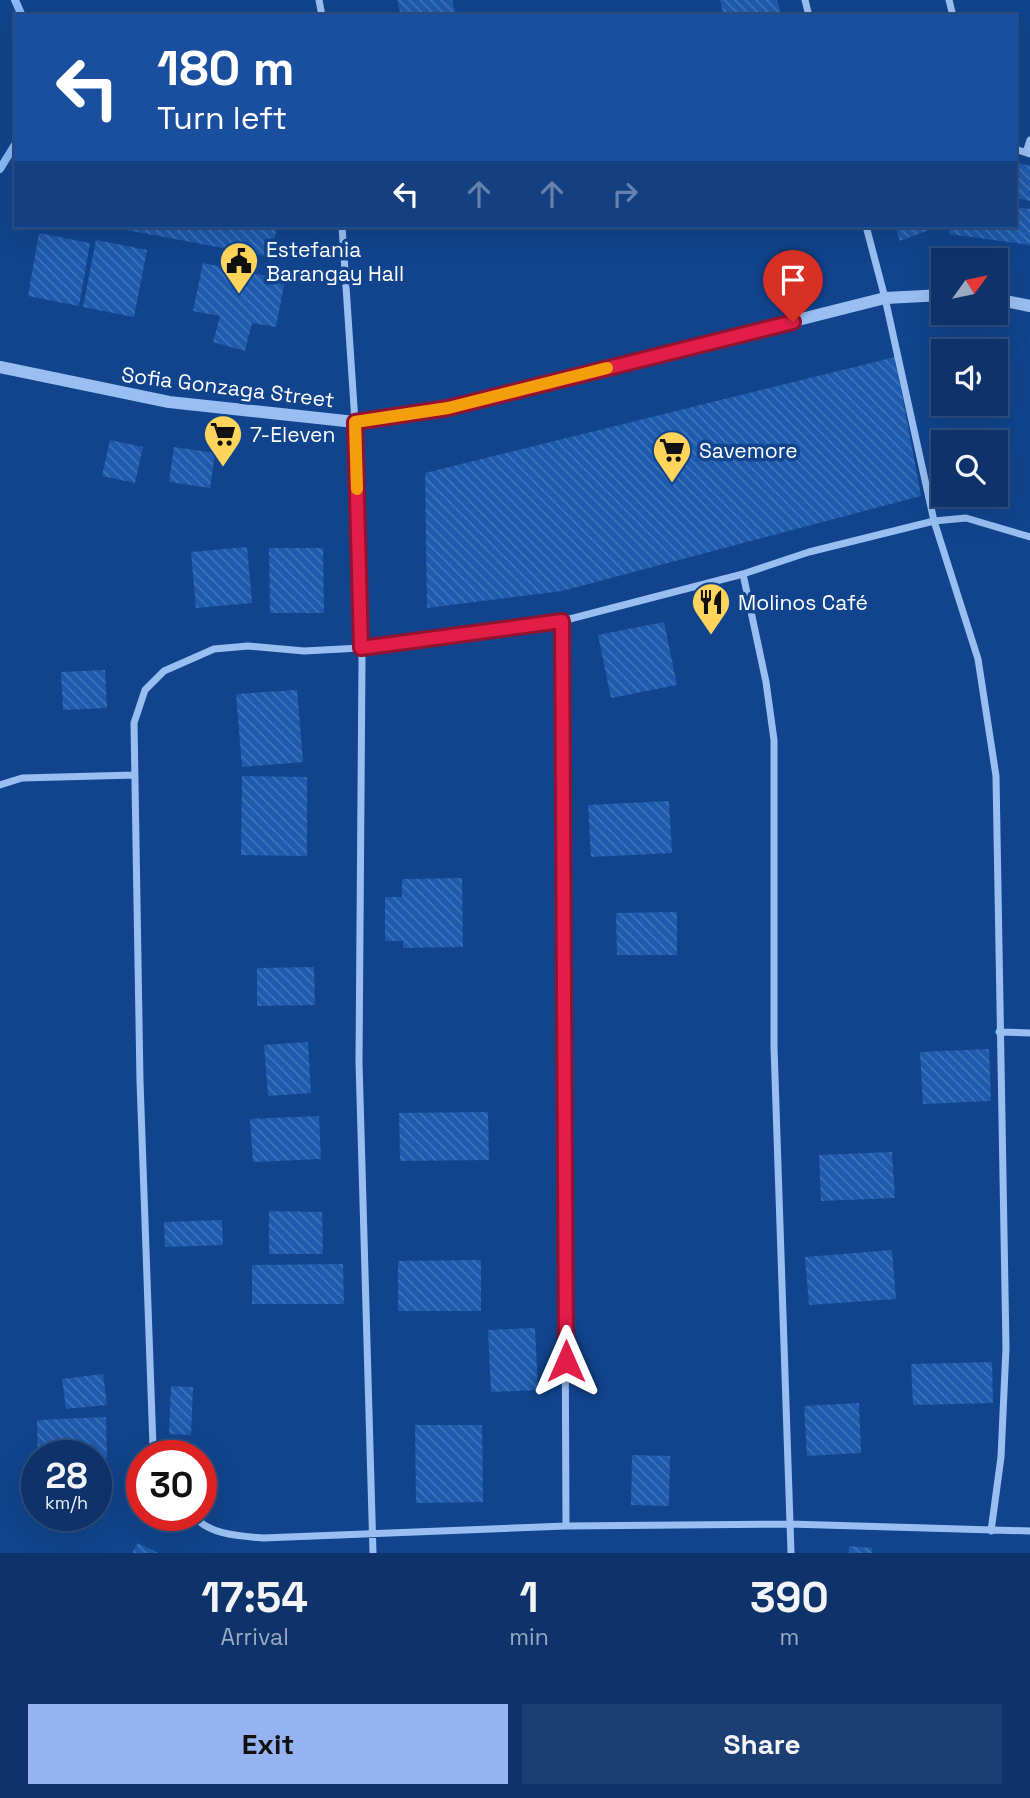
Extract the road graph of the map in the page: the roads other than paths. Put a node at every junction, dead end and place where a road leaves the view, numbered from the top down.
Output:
1 (1030, 140) edge
2 (1028, 153) edge
3 (342, 228) edge
4 (867, 228) edge
5 (931, 296) edge
6 (885, 298) junction
7 (1008, 301) edge
8 (1030, 306) edge
9 (0, 367) edge
10 (355, 422) junction
11 (934, 521) junction
12 (1030, 537) edge
13 (743, 574) junction
14 (562, 621) junction
15 (361, 648) junction
16 (135, 775) junction
17 (0, 785) edge
18 (999, 1032) junction
19 (1030, 1033) edge
20 (153, 1440) edge
21 (789, 1524) junction
22 (566, 1526) junction
23 (217, 1529) edge
24 (374, 1531) junction
25 (991, 1531) junction
26 (1030, 1531) edge
27 (373, 1553) edge
28 (791, 1553) edge

1 - 2 street
3 - 10 street
4 - 6 street
5 - 6 street, Sofia Gonzaga Street
6 - 10 street, Sofia Gonzaga Street
6 - 11 street
7 - 8 street
9 - 10 street, Sofia Gonzaga Street
10 - 15 street
11 - 12 street
11 - 13 street
11 - 18 street
13 - 14 street
13 - 21 street
14 - 15 street
14 - 22 street
15 - 16 street
15 - 24 street
16 - 17 street
16 - 20 street
18 - 19 street
18 - 25 street
21 - 22 street
21 - 25 street
21 - 28 street
22 - 24 street
23 - 24 street
24 - 27 street
25 - 26 street

